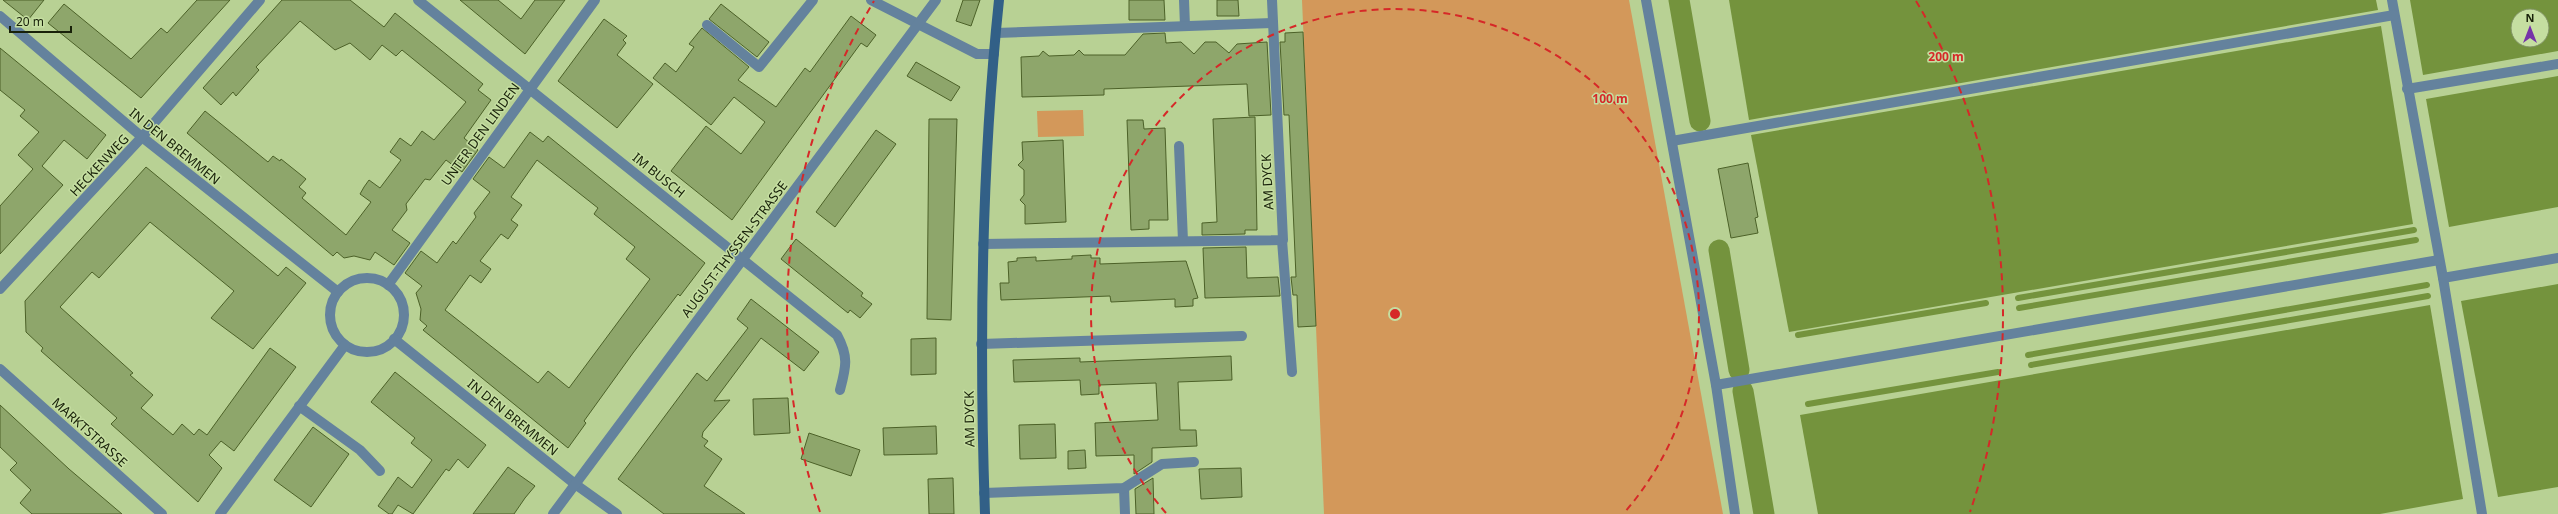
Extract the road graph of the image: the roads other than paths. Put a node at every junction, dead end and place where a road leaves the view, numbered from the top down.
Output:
1 (260, 0) edge
2 (418, 0) edge
3 (594, 0) edge
4 (813, 0) edge
5 (871, 0) edge
6 (936, 0) edge
7 (999, 0) edge
8 (1184, 0) edge
9 (1272, 0) edge
10 (1646, 0) edge
11 (2392, 0) edge
12 (2394, 14) junction
13 (0, 16) edge
14 (1273, 23) junction
15 (707, 25) dead end
16 (917, 25) junction
17 (1185, 26) junction
18 (996, 33) junction
19 (994, 54) junction
20 (2558, 64) edge
21 (530, 88) junction
22 (2407, 89) junction
23 (142, 137) junction
24 (1672, 141) junction
25 (1180, 146) dead end
26 (1282, 240) junction
27 (1183, 241) junction
28 (983, 244) junction
29 (2558, 258) edge
30 (743, 260) junction
31 (2439, 260) junction
32 (2442, 278) junction
33 (388, 284) junction
34 (0, 289) edge
35 (338, 292) junction
36 (1242, 336) dead end
37 (394, 339) junction
38 (981, 344) junction
39 (345, 345) junction
40 (0, 369) edge
41 (1292, 372) dead end
42 (1716, 385) junction
43 (840, 390) dead end
44 (299, 406) junction
45 (1194, 462) dead end
46 (380, 471) dead end
47 (575, 484) junction
48 (1124, 488) junction
49 (984, 493) junction
50 (162, 514) edge
51 (220, 514) edge
52 (553, 514) edge
53 (617, 514) edge
54 (985, 514) edge
55 (1125, 514) edge
56 (1735, 514) edge
57 (2482, 514) edge

1 - 23 street, HECKENWEG
2 - 21 street, IM BUSCH
3 - 21 street, UNTER DEN LINDEN
4 - 15 street
5 - 16 street
6 - 16 street, AUGUST-THYSSEN-STRASSE
7 - 18 main road, AM DYCK
8 - 17 street
9 - 14 street, AM DYCK
10 - 24 street
11 - 12 street
12 - 22 street
12 - 24 street
13 - 23 street, IN DEN BREMMEN
14 - 17 street
14 - 26 street, AM DYCK
16 - 19 street
16 - 30 street, AUGUST-THYSSEN-STRASSE
17 - 18 street
18 - 19 main road, AM DYCK
19 - 28 main road, AM DYCK
20 - 22 street
21 - 30 street, IM BUSCH
21 - 33 street, UNTER DEN LINDEN
22 - 31 street
23 - 34 street, HECKENWEG
23 - 35 street, IN DEN BREMMEN
24 - 42 street
25 - 27 street
26 - 27 street
26 - 41 street, AM DYCK
27 - 28 street
28 - 38 main road, AM DYCK
29 - 32 street
30 - 43 street, IM BUSCH
30 - 47 street, AUGUST-THYSSEN-STRASSE
31 - 32 street
31 - 42 street
32 - 57 street
33 - 35 street
33 - 37 street
35 - 39 street
36 - 38 street
37 - 39 street
37 - 47 street, IN DEN BREMMEN
38 - 49 main road, AM DYCK
39 - 44 street
40 - 50 street, MARKTSTRASSE
42 - 56 street
44 - 46 street
44 - 51 street
45 - 48 street
47 - 52 street, AUGUST-THYSSEN-STRASSE
47 - 53 street, IN DEN BREMMEN
48 - 49 street
48 - 55 street
49 - 54 main road, AM DYCK

